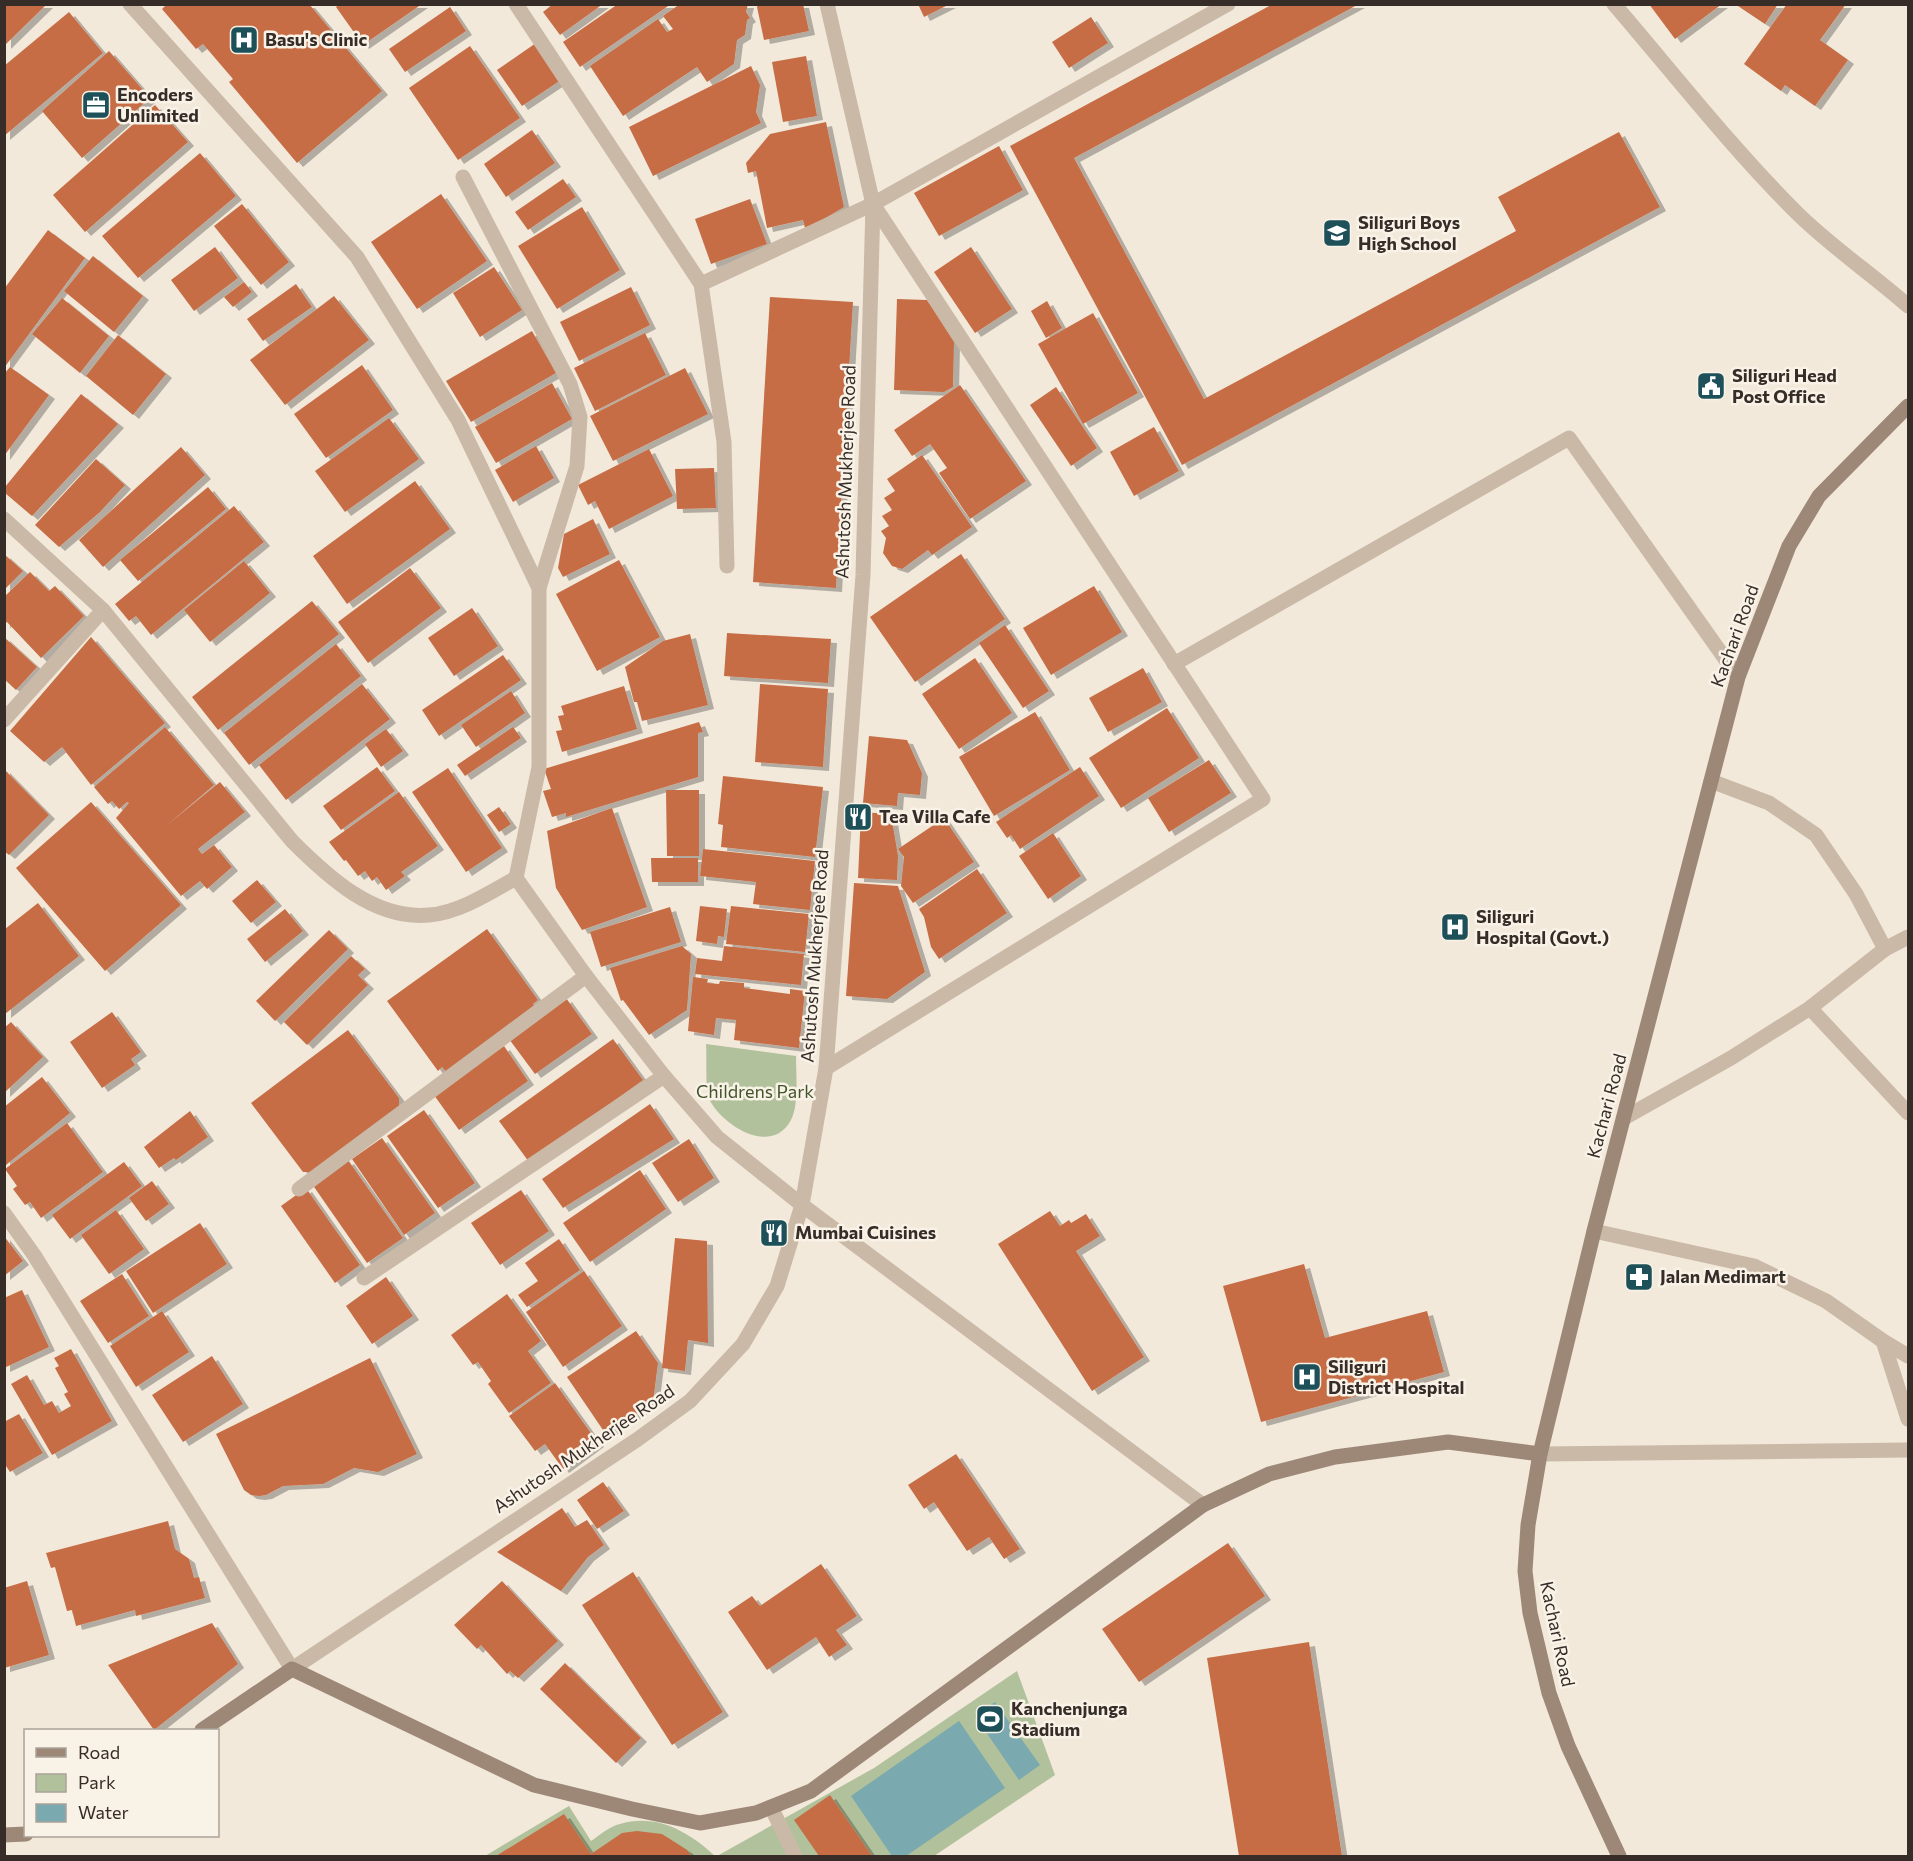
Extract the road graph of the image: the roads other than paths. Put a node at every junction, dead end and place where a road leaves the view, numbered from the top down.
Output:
1 (130, 4) edge
2 (516, 4) edge
3 (826, 4) edge
4 (1228, 4) edge
5 (1614, 4) edge
6 (463, 177) dead end
7 (873, 204) junction
8 (701, 284) junction
9 (1908, 306) edge
10 (1908, 406) edge
11 (4, 519) edge
12 (727, 566) dead end
13 (539, 588) junction
14 (103, 610) junction
15 (1174, 663) junction
16 (1738, 677) junction
17 (4, 720) edge
18 (1711, 781) junction
19 (516, 878) junction
20 (1908, 937) edge
21 (1885, 949) junction
22 (586, 976) junction
23 (1810, 1008) junction
24 (826, 1068) junction
25 (664, 1076) junction
26 (1908, 1113) edge
27 (1624, 1118) junction
28 (299, 1189) dead end
29 (802, 1205) junction
30 (4, 1213) edge
31 (1594, 1231) junction
32 (364, 1278) dead end
33 (1883, 1341) junction
34 (1908, 1356) edge
35 (1908, 1419) edge
36 (1908, 1450) edge
37 (1540, 1454) junction
38 (1203, 1505) junction
39 (292, 1669) junction
40 (205, 1729) edge
41 (771, 1807) junction
42 (24, 1834) edge
43 (4, 1836) edge
44 (795, 1857) edge
45 (1619, 1857) edge

1 - 13 street
2 - 8 street
3 - 7 street, Ashutosh Mukherjee Road
4 - 7 street
5 - 9 street
6 - 13 street
7 - 8 street
7 - 15 street
7 - 24 street, Ashutosh Mukherjee Road
8 - 12 street
10 - 16 street, Kachari Road
11 - 14 street
13 - 19 street
14 - 17 street
14 - 19 street
15 - 16 street
15 - 24 street
16 - 18 street, Kachari Road
18 - 21 street
18 - 27 street, Kachari Road
19 - 22 street
20 - 21 street
21 - 23 street
22 - 25 street
22 - 28 street
23 - 26 street
23 - 27 street
24 - 29 street, Ashutosh Mukherjee Road
25 - 29 street
25 - 32 street
27 - 31 street, Kachari Road
29 - 38 street
29 - 39 street, Ashutosh Mukherjee Road
30 - 39 street
31 - 33 street
31 - 37 street, Kachari Road
33 - 34 street
33 - 35 street
36 - 37 street
37 - 38 street
37 - 45 street, Kachari Road
38 - 41 street
39 - 40 street
39 - 41 street
41 - 44 street
42 - 43 street

